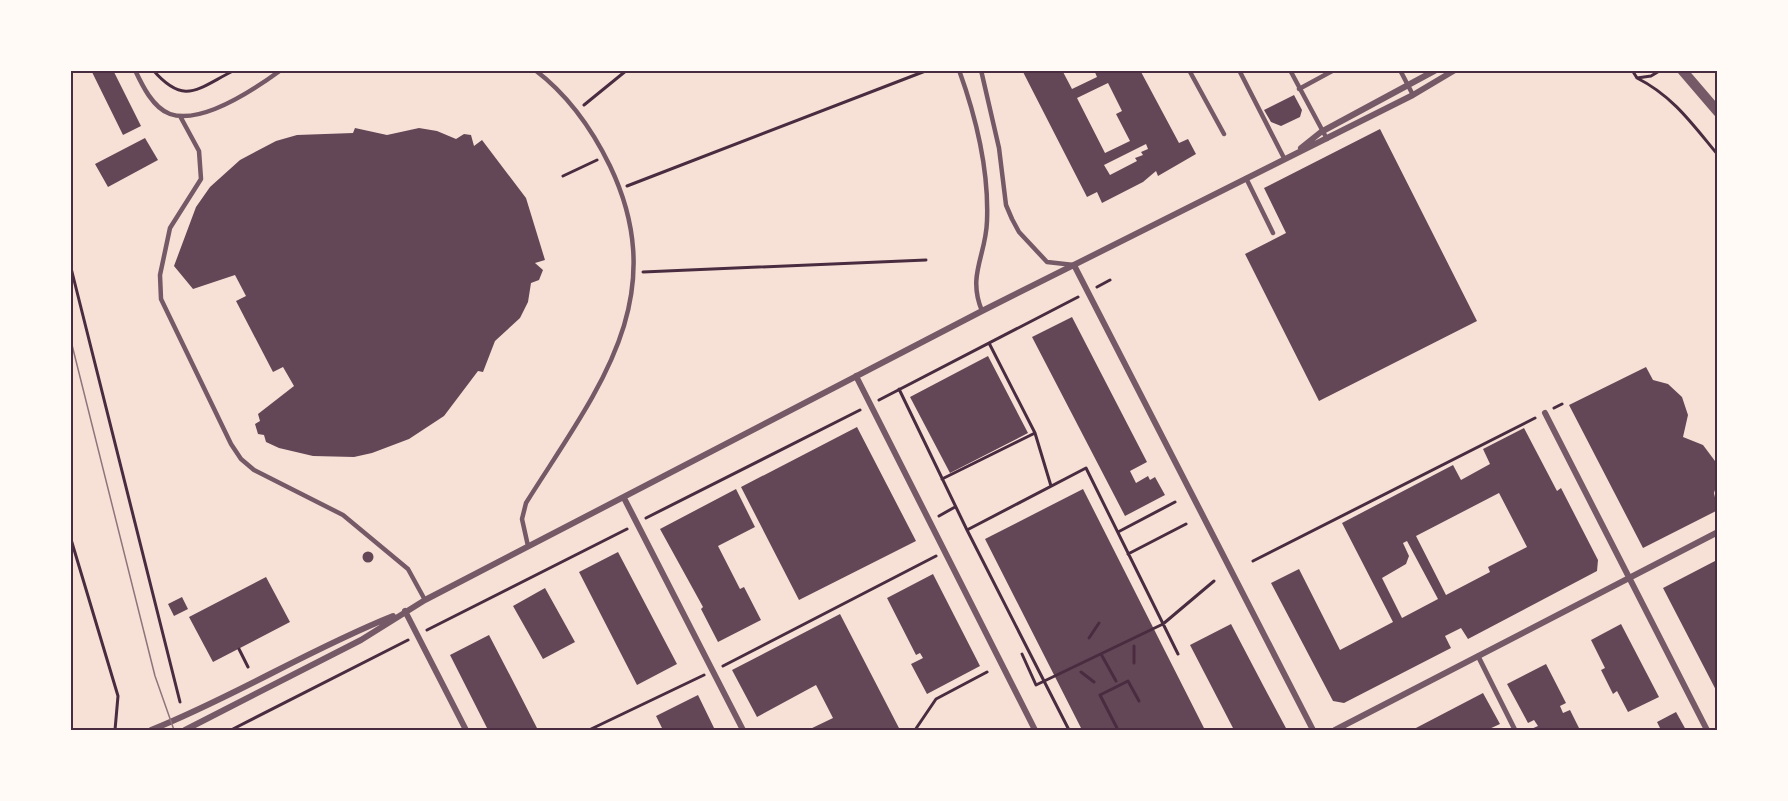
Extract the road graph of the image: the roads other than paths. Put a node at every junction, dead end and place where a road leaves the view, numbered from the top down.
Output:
1 (135, 70) edge
2 (281, 70) edge
3 (535, 70) edge
4 (959, 70) edge
5 (981, 70) edge
6 (1189, 70) edge
7 (1239, 70) edge
8 (1290, 70) edge
9 (1334, 70) edge
10 (1400, 70) edge
11 (1436, 70) edge
12 (1455, 70) edge
13 (1682, 70) edge
14 (1408, 86) junction
15 (1299, 89) junction
16 (1413, 95) junction
17 (1718, 112) edge
18 (180, 116) junction
19 (1322, 132) junction
20 (1224, 134) dead end
21 (1327, 139) junction
22 (1293, 154) junction
23 (1284, 158) junction
24 (1246, 178) junction
25 (1273, 233) dead end
26 (1074, 265) junction
27 (982, 311) junction
28 (856, 376) junction
29 (1545, 413) road end
30 (624, 498) junction
31 (1718, 532) edge
32 (528, 546) junction
33 (1630, 577) junction
34 (425, 600) junction
35 (405, 611) junction
36 (1478, 656) junction
37 (152, 730) edge
38 (185, 730) edge
39 (466, 730) edge
40 (743, 730) edge
41 (1035, 730) edge
42 (1313, 730) edge
43 (1335, 730) edge
44 (1515, 730) edge
45 (1707, 730) edge

1 - 18 lane
2 - 18 lane
3 - 32 lane
4 - 27 lane
5 - 26 lane
6 - 20 lane
7 - 23 lane
8 - 15 lane
9 - 15 lane
10 - 14 lane
11 - 14 street
12 - 16 street
13 - 17 street
14 - 16 lane
14 - 19 street
15 - 19 lane
16 - 21 street
18 - 34 lane
19 - 21 lane
19 - 22 street
21 - 22 street
22 - 23 street
23 - 24 street
24 - 25 lane
24 - 26 street
26 - 27 street
26 - 42 street
27 - 28 street
28 - 30 street
28 - 41 street
29 - 33 street
30 - 32 street
30 - 40 street
31 - 33 street
32 - 34 street
33 - 36 street
33 - 45 street
34 - 35 street
35 - 37 street
35 - 38 street
35 - 39 street
36 - 43 street
36 - 44 street

